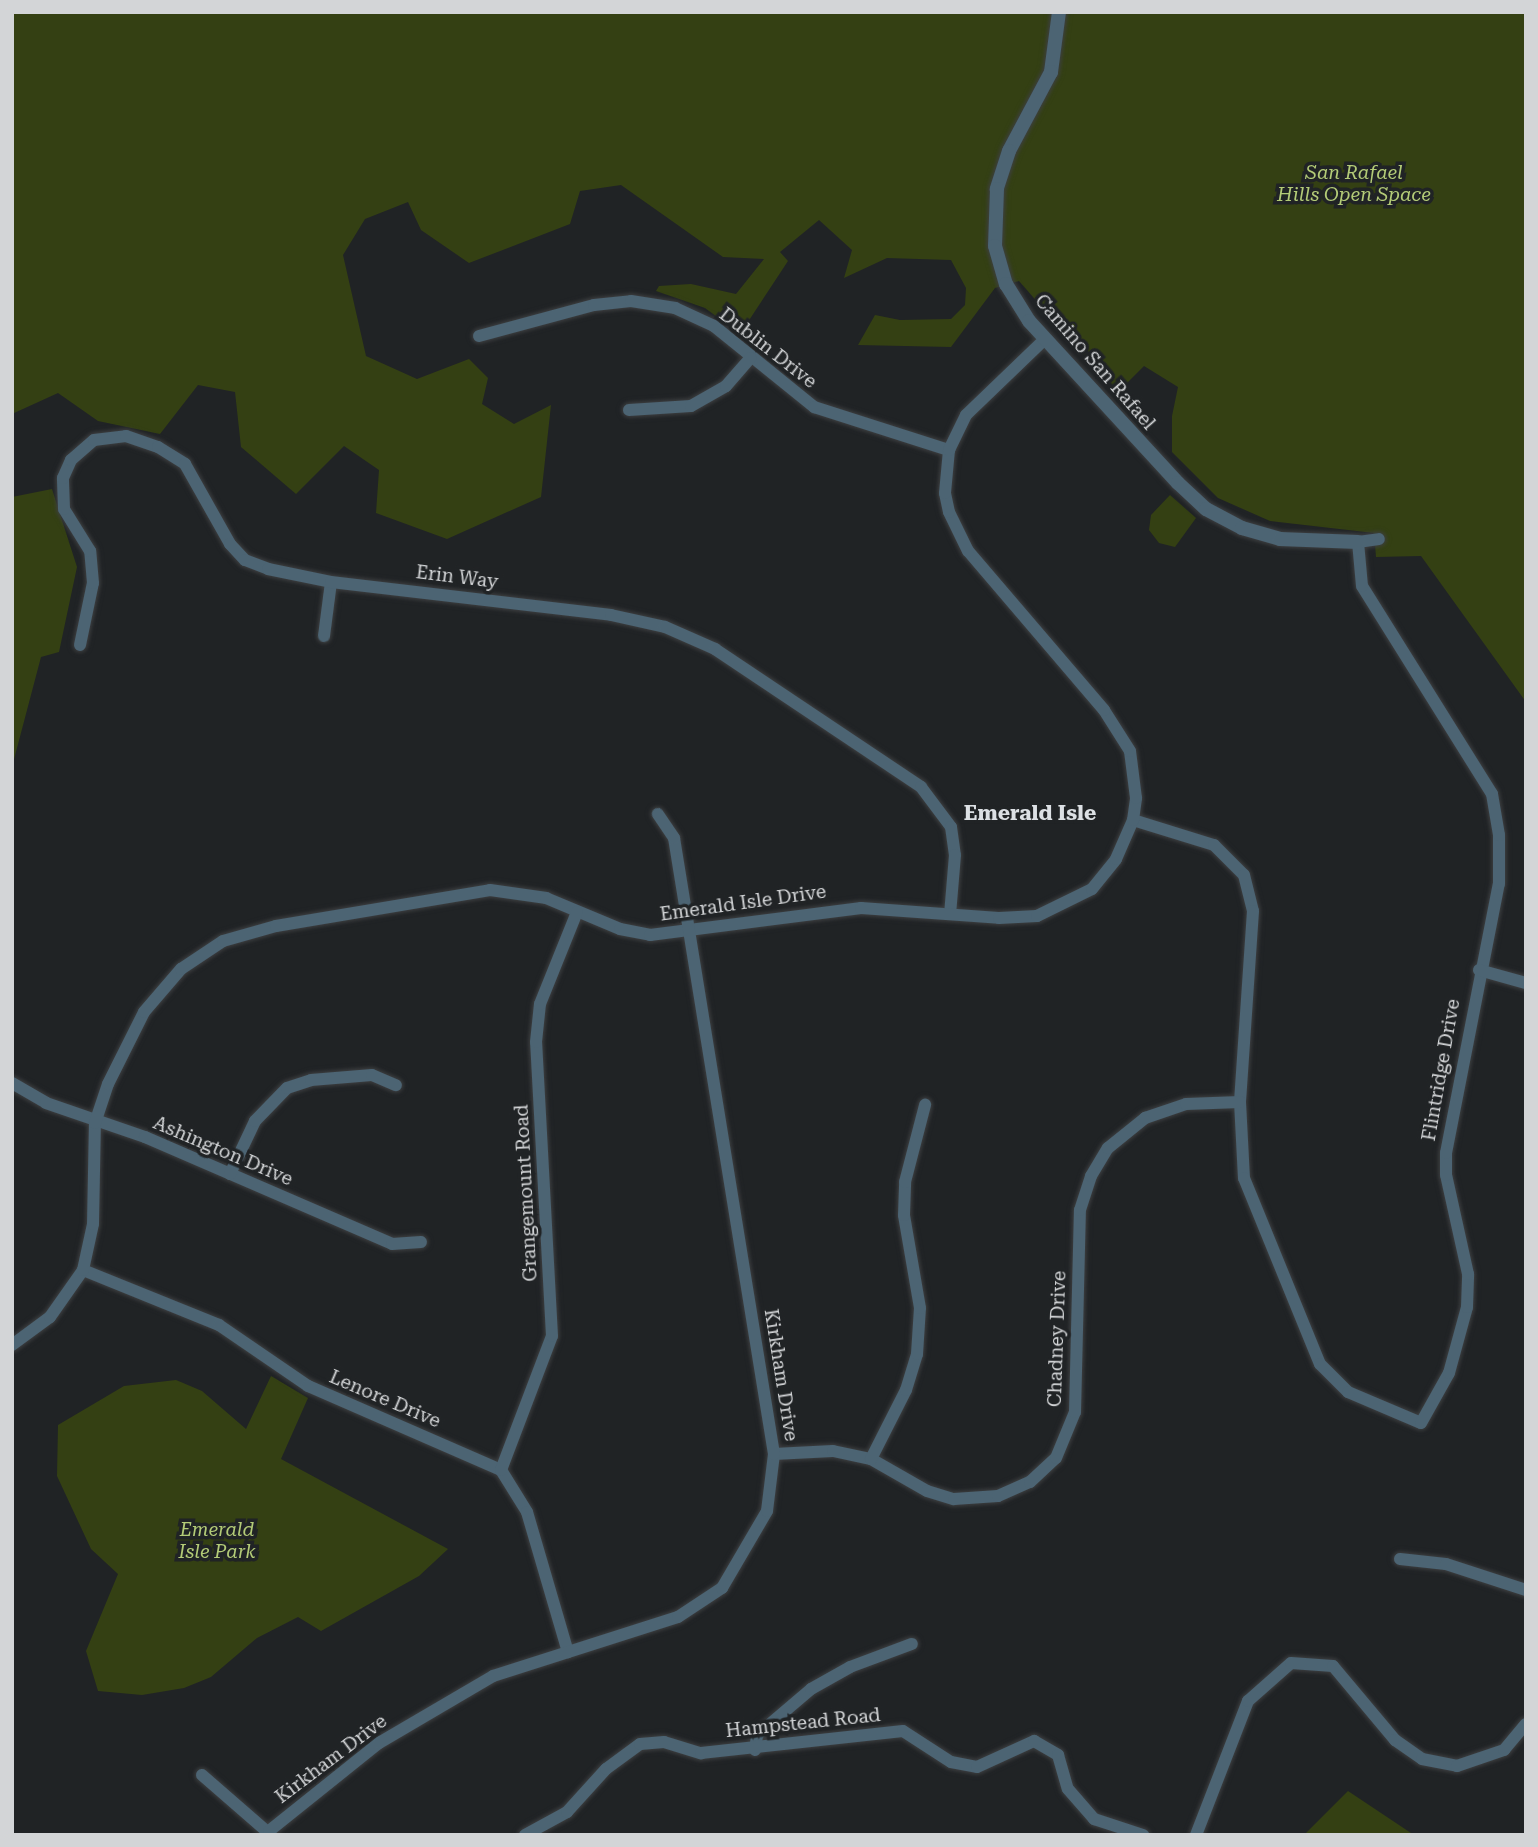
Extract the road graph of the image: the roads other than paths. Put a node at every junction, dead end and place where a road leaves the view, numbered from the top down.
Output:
1 (1059, 12) edge
2 (479, 336) dead end
3 (1045, 339) junction
4 (750, 358) junction
5 (629, 410) dead end
6 (949, 450) junction
7 (1379, 539) dead end
8 (1359, 542) junction
9 (331, 582) junction
10 (324, 636) dead end
11 (80, 646) dead end
12 (659, 814) dead end
13 (1133, 820) junction
14 (577, 912) junction
15 (950, 914) junction
16 (690, 933) junction
17 (1479, 970) junction
18 (1526, 984) edge
19 (12, 1083) edge
20 (396, 1085) dead end
21 (1240, 1102) junction
22 (925, 1105) dead end
23 (95, 1123) junction
24 (230, 1174) junction
25 (421, 1242) dead end
26 (83, 1270) junction
27 (12, 1345) edge
28 (774, 1454) junction
29 (871, 1459) junction
30 (501, 1470) junction
31 (1400, 1559) dead end
32 (1526, 1590) edge
33 (912, 1644) dead end
34 (568, 1652) junction
35 (1526, 1724) edge
36 (755, 1750) junction
37 (202, 1775) dead end
38 (270, 1833) edge
39 (525, 1835) edge
40 (1143, 1835) edge
41 (1196, 1835) edge

1 - 3 street, Camino San Rafael
2 - 4 street, Dublin Drive
3 - 6 street, Emerald Isle Drive
3 - 8 street, Camino San Rafael
4 - 5 street
4 - 6 street, Dublin Drive
6 - 13 street, Emerald Isle Drive
7 - 8 street, Camino San Rafael
8 - 17 street, Flintridge Drive
9 - 10 street
9 - 11 street, Erin Way
9 - 15 street, Erin Way
12 - 16 street, Kirkham Drive
13 - 15 street, Emerald Isle Drive
13 - 21 street, Flintridge Drive
14 - 16 street, Emerald Isle Drive
14 - 23 street, Emerald Isle Drive
14 - 30 street, Grangemount Road
15 - 16 street, Emerald Isle Drive
16 - 28 street, Kirkham Drive
17 - 18 street
17 - 21 street, Flintridge Drive
19 - 23 street, Ashington Drive
20 - 24 street
21 - 29 street, Chadney Drive
22 - 29 street
23 - 24 street, Ashington Drive
23 - 26 street, Emerald Isle Drive
24 - 25 street, Ashington Drive
26 - 27 street, Emerald Isle Drive
26 - 30 street, Lenore Drive
28 - 29 street, Chadney Drive
28 - 34 street, Kirkham Drive
30 - 34 street
31 - 32 street
33 - 36 street
34 - 38 street, Kirkham Drive
35 - 41 street
36 - 39 street, Hampstead Road
36 - 40 street, Hampstead Road
37 - 38 street

